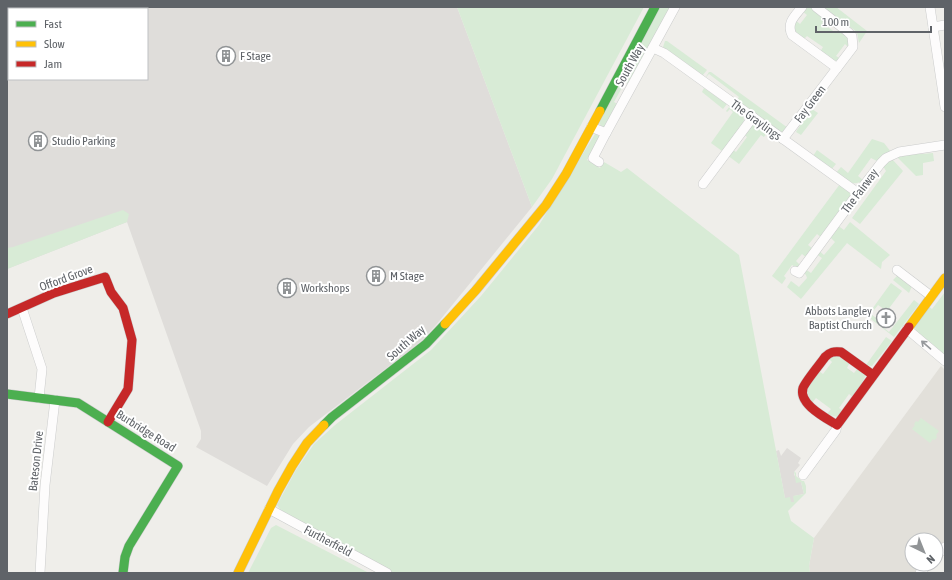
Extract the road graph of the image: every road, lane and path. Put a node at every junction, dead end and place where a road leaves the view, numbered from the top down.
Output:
1 (655, 7) edge
2 (675, 7) edge
3 (802, 7) edge
4 (816, 7) edge
5 (930, 7) edge
6 (945, 25) edge
7 (933, 27) junction
8 (653, 48) junction
9 (837, 68) junction
10 (945, 107) edge
11 (752, 117) junction
12 (591, 128) junction
13 (606, 133) junction
14 (783, 139) junction
15 (945, 145) edge
16 (600, 162) dead end
17 (703, 184) dead end
18 (858, 193) junction
19 (897, 270) dead end
20 (799, 274) dead end
21 (945, 278) edge
22 (931, 296) junction
23 (22, 308) junction
24 (7, 314) edge
25 (907, 328) junction
26 (945, 361) edge
27 (873, 376) junction
28 (7, 394) edge
29 (39, 398) junction
30 (55, 400) junction
31 (108, 422) junction
32 (837, 425) junction
33 (802, 475) dead end
34 (269, 509) junction
35 (40, 573) edge
36 (123, 573) edge
37 (238, 573) edge
38 (387, 573) edge

1 - 12 street, South Way
2 - 8 street, South Way
3 - 9 street
4 - 9 street, Fay Green
5 - 7 street
6 - 7 street
7 - 10 street
8 - 11 street, The Graylings
8 - 13 street, South Way
9 - 14 street, Fay Green
11 - 14 street, The Graylings
11 - 17 street
12 - 13 street
12 - 34 street, South Way
13 - 16 street, South Way
14 - 18 street, The Graylings
15 - 18 street, The Fairway
18 - 20 street, The Fairway
19 - 22 street
21 - 22 street
22 - 25 street
23 - 24 street, Offord Grove
23 - 29 street
23 - 31 street, Offord Grove
26 -> 25 street
25 - 27 street
27 - 32 street
27 - 32 street
28 - 29 street
29 - 30 street
30 - 31 street, Burbridge Road
30 - 35 street, Bateson Drive
31 - 36 street, Burbridge Road
32 - 33 street
34 - 37 street, South Way
34 - 38 street, Furtherfield

